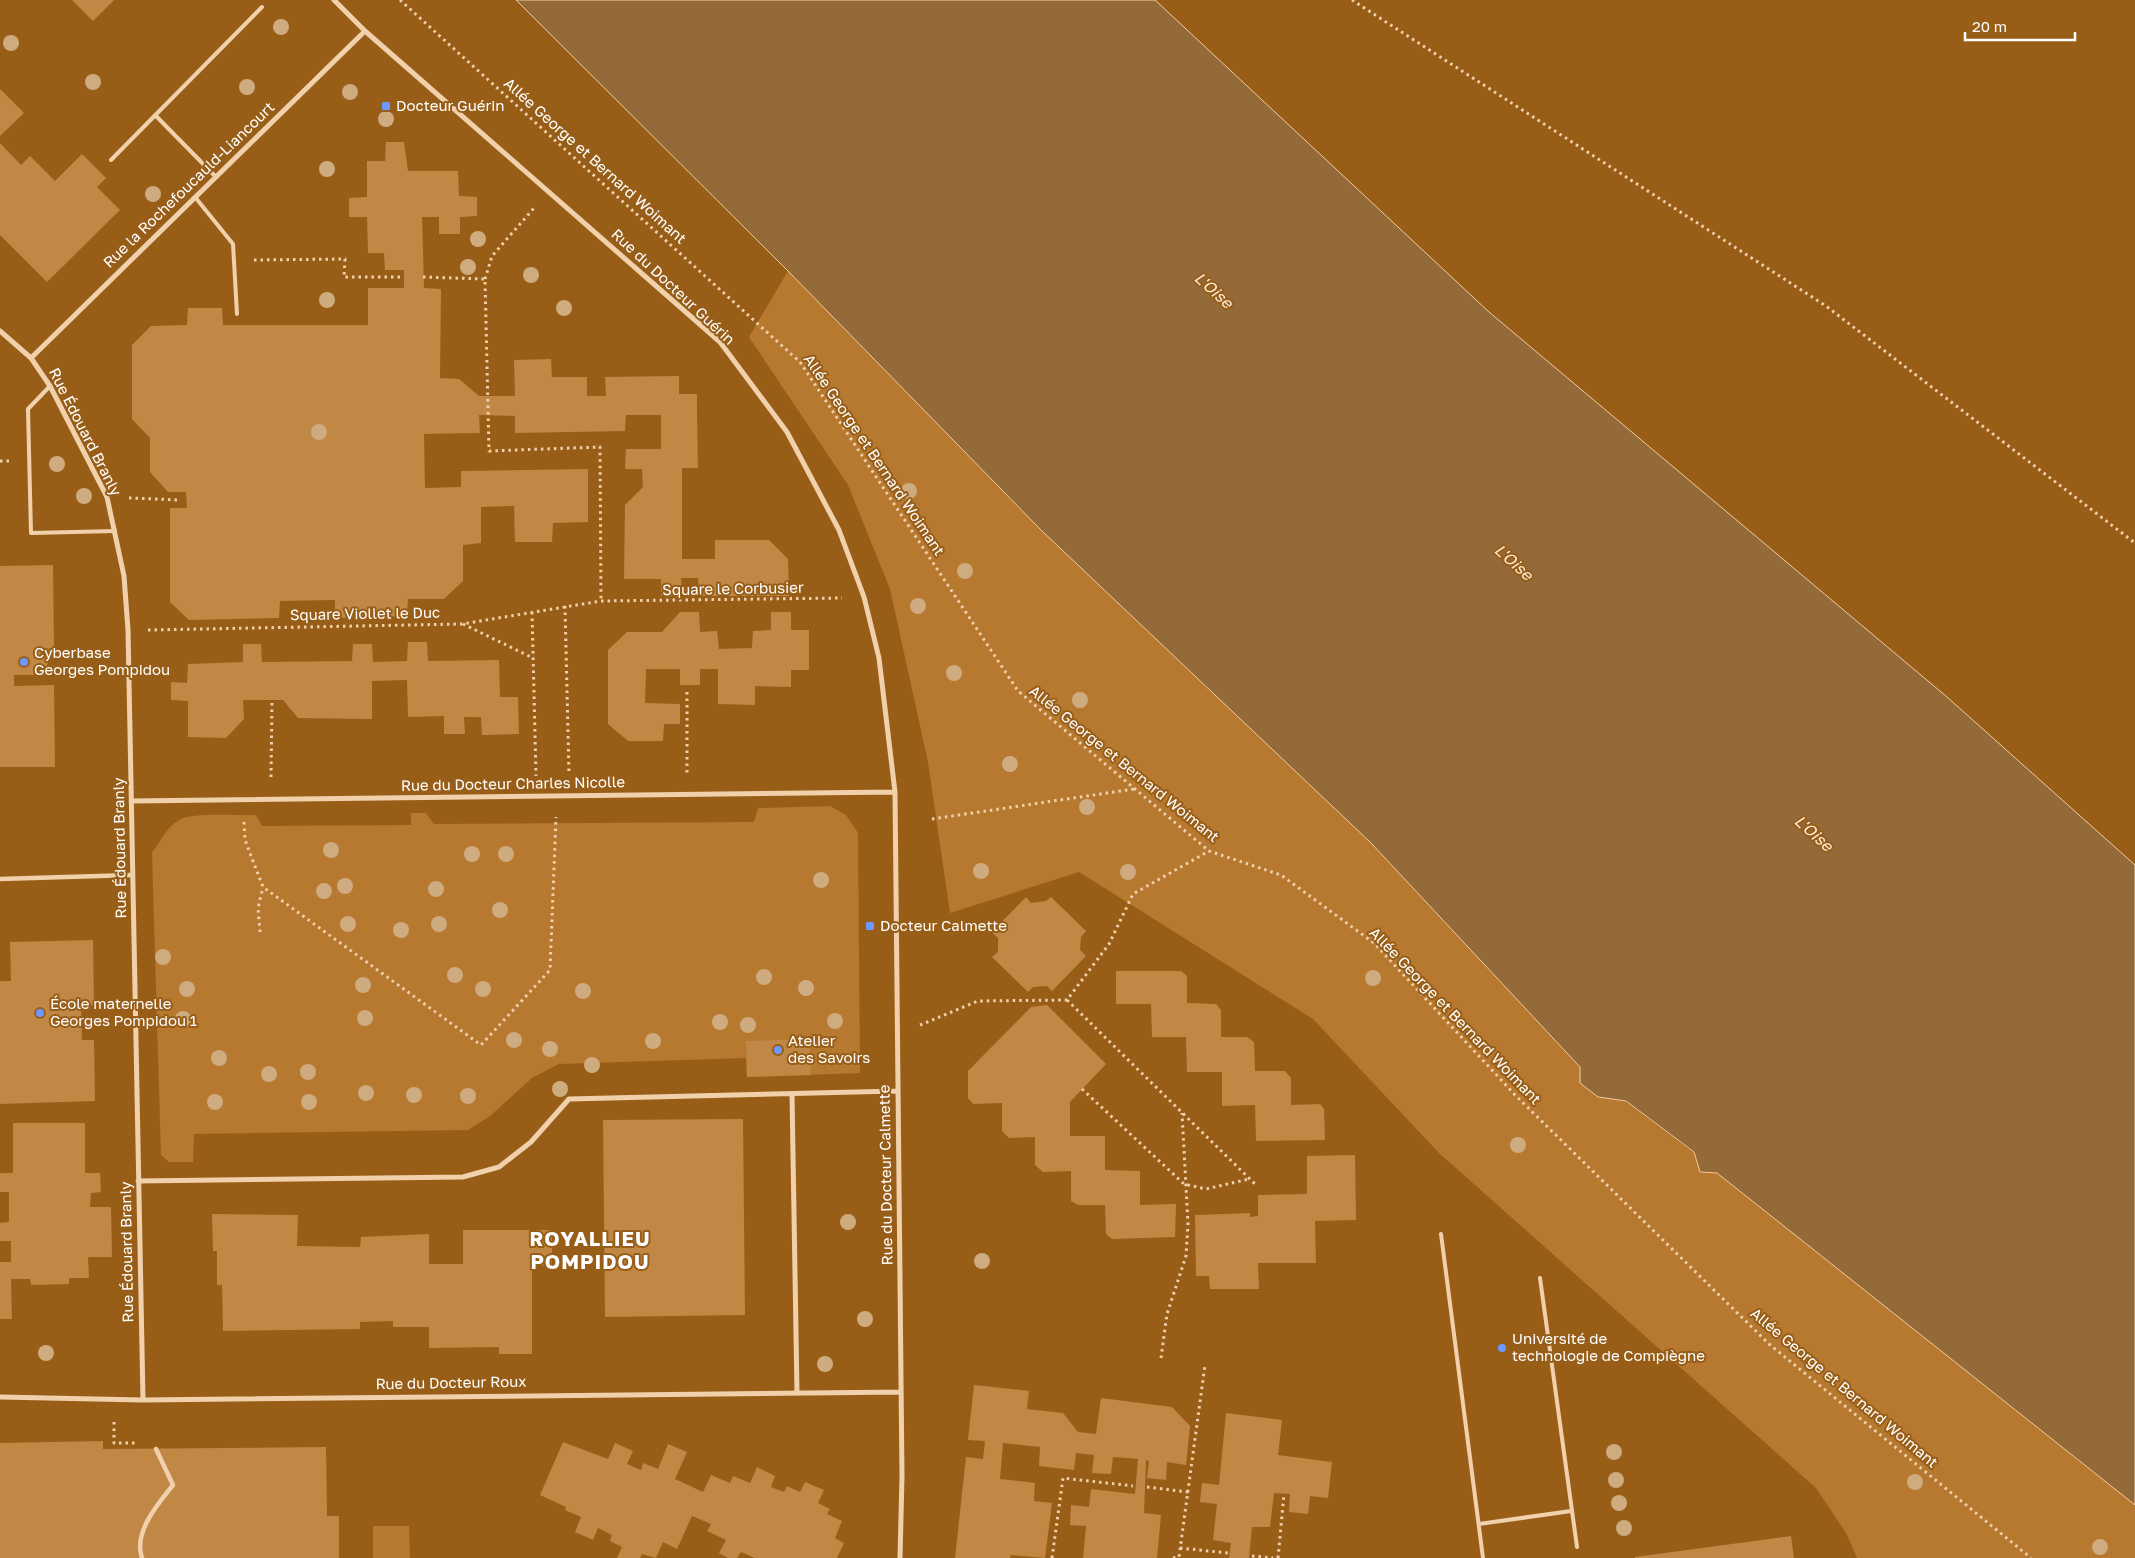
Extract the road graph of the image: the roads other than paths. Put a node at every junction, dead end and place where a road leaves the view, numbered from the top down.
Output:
1 (334, 0) edge
2 (262, 7) dead end
3 (365, 31) junction
4 (155, 115) junction
5 (111, 160) dead end
6 (216, 177) junction
7 (195, 197) junction
8 (237, 314) dead end
9 (0, 330) edge
10 (31, 358) junction
11 (50, 386) junction
12 (115, 531) junction
13 (895, 792) junction
14 (131, 801) junction
15 (132, 875) junction
16 (0, 879) edge
17 (898, 1091) junction
18 (792, 1094) junction
19 (138, 1181) junction
20 (1441, 1234) dead end
21 (1540, 1278) dead end
22 (901, 1392) junction
23 (797, 1393) junction
24 (0, 1397) edge
25 (143, 1400) junction
26 (156, 1449) dead end
27 (1571, 1511) junction
28 (1479, 1524) junction
29 (1578, 1547) dead end
30 (142, 1558) edge
31 (900, 1558) edge
32 (1483, 1558) edge

1 - 3 street, Rue du Docteur Guérin
2 - 4 lane
3 - 6 street, Rue la Rochefoucauld-Liancourt
3 - 13 street, Rue du Docteur Guérin
4 - 5 lane
4 - 6 lane
6 - 7 street, Rue la Rochefoucauld-Liancourt
7 - 8 lane
7 - 10 street, Rue la Rochefoucauld-Liancourt
9 - 10 street, Rue Édouard Branly
10 - 11 street, Rue Édouard Branly
11 - 12 street, Rue Édouard Branly
11 - 12 lane
12 - 14 street, Rue Édouard Branly
13 - 14 street, Rue du Docteur Charles Nicolle
13 - 17 street, Rue du Docteur Calmette
14 - 15 street, Rue Édouard Branly
15 - 16 street
15 - 19 street, Rue Édouard Branly
17 - 18 street
17 - 22 street, Rue du Docteur Calmette
18 - 19 street
18 - 23 street
19 - 25 street, Rue Édouard Branly
20 - 28 lane
21 - 27 lane
22 - 23 street, Rue du Docteur Roux
22 - 31 street, Rue du Docteur Calmette
23 - 25 street, Rue du Docteur Roux
24 - 25 street, Rue du Docteur Roux
26 - 30 street
27 - 28 lane
27 - 29 lane
28 - 32 lane

